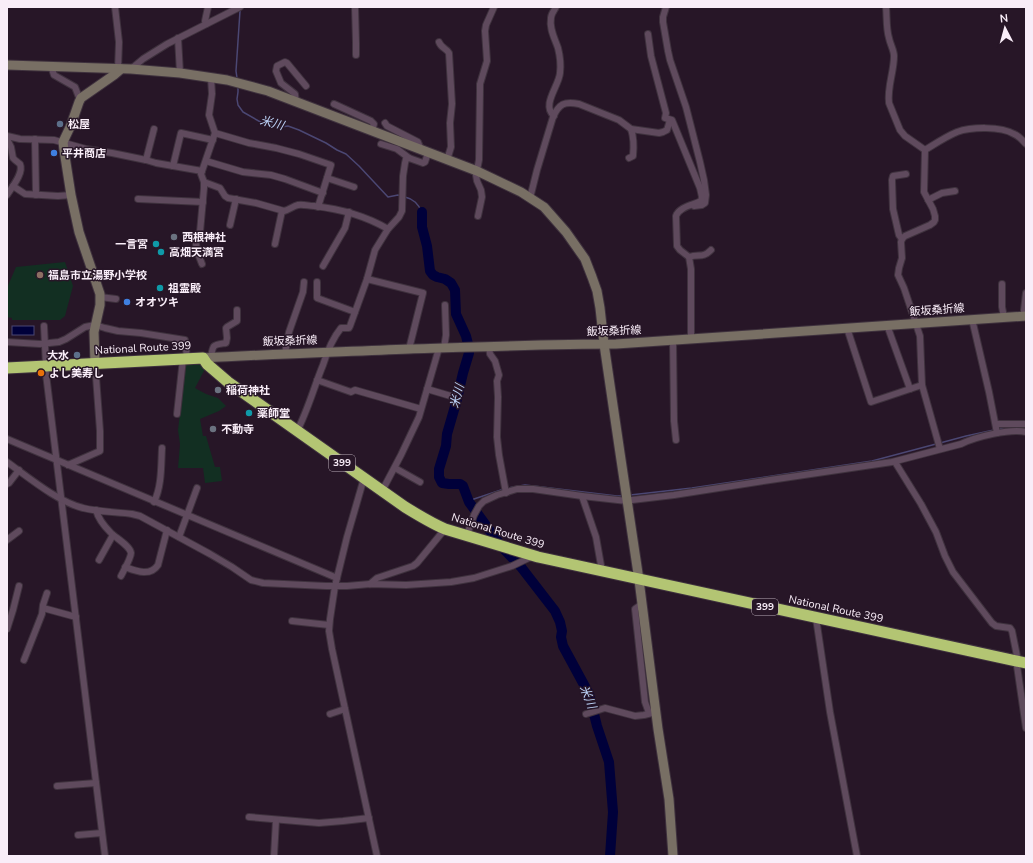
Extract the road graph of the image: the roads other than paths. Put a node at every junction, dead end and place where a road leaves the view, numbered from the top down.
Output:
1 (115, 7) edge
2 (208, 7) edge
3 (240, 7) edge
4 (355, 7) edge
5 (494, 7) edge
6 (556, 7) edge
7 (666, 7) edge
8 (886, 7) edge
9 (206, 24) junction
10 (648, 34) dead end
11 (178, 38) junction
12 (439, 42) dead end
13 (356, 55) dead end
14 (7, 65) edge
15 (51, 66) junction
16 (119, 69) junction
17 (131, 70) junction
18 (180, 73) junction
19 (211, 78) junction
20 (306, 86) dead end
21 (80, 100) junction
22 (296, 102) junction
23 (334, 104) dead end
24 (554, 116) junction
25 (670, 120) junction
26 (384, 123) dead end
27 (154, 129) dead end
28 (631, 129) junction
29 (372, 131) junction
30 (215, 133) junction
31 (7, 138) edge
32 (35, 139) junction
33 (213, 140) junction
34 (63, 142) junction
35 (381, 144) dead end
36 (1026, 144) edge
37 (925, 150) junction
38 (425, 152) junction
39 (409, 158) junction
40 (629, 158) dead end
41 (146, 160) junction
42 (447, 160) junction
43 (206, 161) junction
44 (173, 166) junction
45 (202, 171) junction
46 (477, 171) junction
47 (906, 174) dead end
48 (327, 178) junction
49 (204, 182) junction
50 (13, 186) junction
51 (354, 187) dead end
52 (955, 191) dead end
53 (323, 193) junction
54 (7, 195) edge
55 (36, 195) junction
56 (71, 195) junction
57 (530, 198) junction
58 (138, 199) dead end
59 (236, 200) junction
60 (928, 200) junction
61 (203, 202) junction
62 (690, 205) junction
63 (318, 207) junction
64 (282, 211) junction
65 (349, 212) junction
66 (478, 216) dead end
67 (230, 225) dead end
68 (388, 229) junction
69 (902, 239) junction
70 (276, 244) dead end
71 (711, 250) dead end
72 (689, 257) junction
73 (202, 264) dead end
74 (323, 266) dead end
75 (367, 279) junction
76 (304, 282) dead end
77 (317, 282) dead end
78 (1002, 284) dead end
79 (1026, 293) edge
80 (100, 297) junction
81 (116, 299) dead end
82 (445, 306) dead end
83 (237, 310) dead end
84 (355, 312) junction
85 (1025, 316) edge
86 (1004, 317) junction
87 (972, 319) junction
88 (916, 323) junction
89 (95, 325) junction
90 (887, 325) junction
91 (44, 326) dead end
92 (847, 328) junction
93 (691, 338) junction
94 (673, 340) junction
95 (7, 342) edge
96 (45, 344) junction
97 (604, 344) junction
98 (488, 346) junction
99 (442, 348) junction
100 (409, 349) junction
101 (327, 352) junction
102 (285, 354) junction
103 (207, 358) junction
104 (185, 359) junction
105 (95, 363) junction
106 (46, 366) junction
107 (7, 368) edge
108 (317, 380) junction
109 (922, 385) junction
110 (427, 389) junction
111 (910, 389) junction
112 (454, 397) dead end
113 (421, 409) junction
114 (176, 414) dead end
115 (1026, 424) edge
116 (997, 429) junction
117 (297, 431) junction
118 (1026, 432) edge
119 (7, 439) edge
120 (676, 440) dead end
121 (162, 448) dead end
122 (940, 448) junction
123 (57, 461) junction
124 (7, 462) edge
125 (895, 462) junction
126 (68, 465) junction
127 (395, 468) junction
128 (19, 470) junction
129 (364, 478) junction
130 (420, 482) dead end
131 (7, 484) edge
132 (197, 488) dead end
133 (505, 490) junction
134 (382, 491) junction
135 (582, 496) junction
136 (627, 497) junction
137 (61, 499) junction
138 (154, 502) junction
139 (96, 510) junction
140 (187, 516) junction
141 (446, 529) junction
142 (167, 530) junction
143 (19, 531) dead end
144 (467, 535) junction
145 (113, 536) junction
146 (180, 537) junction
147 (7, 540) edge
148 (534, 556) junction
149 (99, 560) dead end
150 (125, 567) junction
151 (602, 571) junction
152 (121, 576) dead end
153 (337, 578) junction
154 (639, 580) junction
155 (370, 584) junction
156 (19, 586) dead end
157 (335, 586) junction
158 (47, 593) dead end
159 (7, 604) edge
160 (14, 607) junction
161 (43, 608) junction
162 (76, 617) junction
163 (816, 618) junction
164 (292, 621) dead end
165 (330, 625) junction
166 (7, 629) edge
167 (24, 660) dead end
168 (1021, 662) edge
169 (345, 708) junction
170 (591, 712) dead end
171 (652, 713) junction
172 (330, 714) dead end
173 (1026, 728) edge
174 (96, 782) junction
175 (57, 786) dead end
176 (249, 818) dead end
177 (369, 818) junction
178 (276, 820) junction
179 (102, 833) junction
180 (78, 835) dead end
181 (105, 856) edge
182 (274, 856) edge
183 (377, 856) edge
184 (673, 856) edge
185 (857, 856) edge

1 - 16 street
2 - 9 street
3 - 9 street
4 - 13 street
5 - 46 street
6 - 24 street
7 - 62 street
8 - 37 street
9 - 11 street
10 - 25 street
11 - 17 street
11 - 18 street
12 - 42 street
14 - 15 street
15 - 16 street
15 - 21 street
16 - 17 street
16 - 21 street
17 - 18 street
18 - 19 street
19 - 22 street
19 - 30 street
20 - 22 street
21 - 34 street
22 - 29 street
23 - 29 street
24 - 28 street
24 - 57 street
25 - 28 street
25 - 62 street
26 - 38 street
27 - 41 street
28 - 40 street
29 - 38 street
30 - 33 street
30 - 48 street
31 - 32 street
31 - 50 street
32 - 34 street
32 - 55 street
33 - 43 street
33 - 44 street
34 - 41 street
34 - 56 street
35 - 39 street
36 - 37 street
37 - 60 street
38 - 39 street
38 - 42 street
39 - 68 street
41 - 44 street
42 - 46 street
43 - 45 street
43 - 53 street
44 - 45 street
45 - 49 street
46 - 57 street
46 - 66 street
47 - 69 street
48 - 51 street
48 - 53 street
49 - 59 street
49 - 61 street
50 - 54 street
50 - 55 street
52 - 60 street
53 - 63 street
55 - 56 street
56 - 80 street
57 - 97 street
58 - 61 street
59 - 64 street
59 - 67 street
60 - 69 street
61 - 73 street
62 - 72 street
63 - 64 street
63 - 65 street
64 - 70 street
65 - 68 street
65 - 74 street
68 - 75 street
69 - 88 street
71 - 72 street
72 - 93 street
75 - 84 street
75 - 100 street
76 - 102 street
77 - 84 street
78 - 86 street
79 - 85 street
80 - 81 street
80 - 89 street
82 - 99 street
83 - 103 street
84 - 101 street
85 - 86 street, 飯坂桑折線
86 - 87 street, 飯坂桑折線
87 - 88 street, 飯坂桑折線
87 - 116 street
88 - 90 street, 飯坂桑折線
88 - 109 street
89 - 96 street
89 - 104 street
89 - 105 street
90 - 92 street, 飯坂桑折線
90 - 111 street
91 - 96 street
92 - 93 street, 飯坂桑折線
92 - 111 street
93 - 94 street, 飯坂桑折線
94 - 97 street, 飯坂桑折線
94 - 120 street
95 - 96 street
96 - 106 street
97 - 98 street, 飯坂桑折線
97 - 136 street
98 - 99 street, 飯坂桑折線
98 - 133 street
99 - 100 street, 飯坂桑折線
99 - 110 street
100 - 101 street, 飯坂桑折線
101 - 102 street, 飯坂桑折線
101 - 108 street
102 - 103 street, 飯坂桑折線
103 - 104 highway, National Route 399
103 - 117 highway, National Route 399 / 399
104 - 105 highway, National Route 399
104 - 114 street
105 - 106 highway, National Route 399
105 - 126 street
106 - 107 highway, National Route 399
106 - 123 street
108 - 113 street
108 - 117 street
109 - 111 street
109 - 122 street
110 - 112 street
110 - 113 street
113 - 127 street
115 - 116 street
116 - 118 street
116 - 122 street
117 - 129 highway, National Route 399 / 399
119 - 123 street
121 - 138 street
122 - 125 street
123 - 126 street
123 - 137 street
124 - 128 street
125 - 136 street
125 - 168 street
126 - 138 street
127 - 130 street
127 - 134 street
128 - 131 street
128 - 137 street
129 - 134 highway, National Route 399 / 399
129 - 153 street
132 - 140 street
133 - 135 street
133 - 144 street
134 - 141 highway, National Route 399 / 399
135 - 136 street
135 - 151 street
136 - 154 street
137 - 139 street
137 - 162 street
138 - 140 street
139 - 142 street
139 - 145 street
140 - 146 street
140 - 153 street
141 - 144 highway, National Route 399 / 399
141 - 155 street
142 - 146 street
142 - 150 street
143 - 147 street
144 - 148 highway, National Route 399 / 399
145 - 149 street
145 - 150 street
146 - 157 street
148 - 151 highway, National Route 399 / 399
148 - 155 street
150 - 152 street
151 - 154 highway, National Route 399 / 399
153 - 157 street
154 - 163 highway, National Route 399 / 399
154 - 171 street
155 - 157 street
156 - 160 street
157 - 165 street
158 - 161 street
159 - 160 street
160 - 166 street
161 - 162 street
161 - 167 street
162 - 174 street
163 - 168 highway, National Route 399 / 399
163 - 185 street
164 - 165 street
165 - 169 street
168 - 173 street
169 - 172 street
169 - 177 street
170 - 171 street
171 - 184 street
174 - 175 street
174 - 179 street
176 - 178 street
177 - 178 street
177 - 183 street
178 - 182 street
179 - 180 street
179 - 181 street

